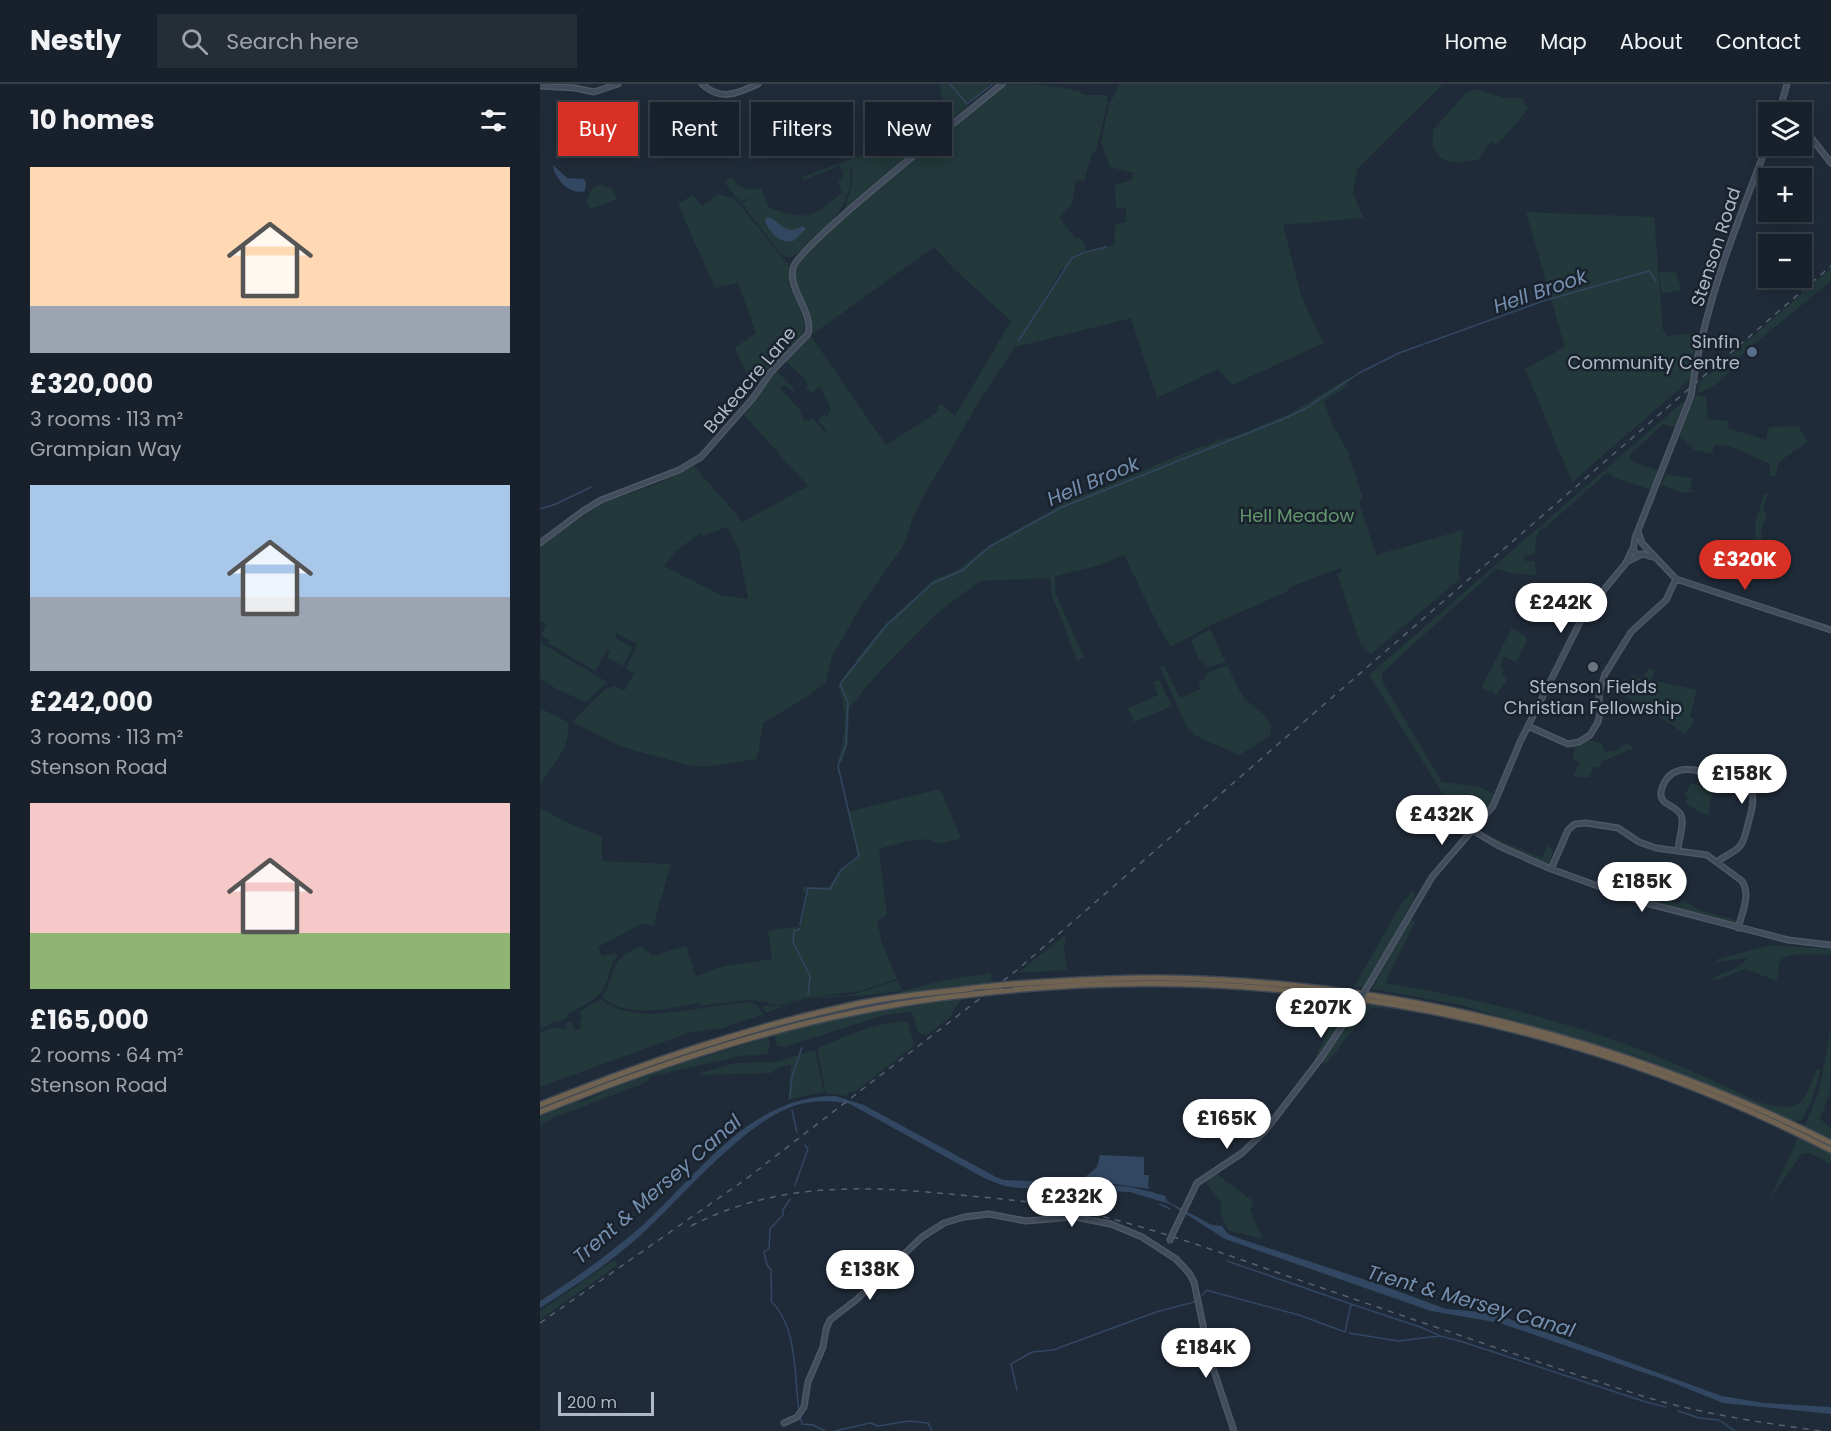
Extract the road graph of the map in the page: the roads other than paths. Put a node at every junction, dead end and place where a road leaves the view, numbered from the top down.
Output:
1 (618, 84) edge
2 (702, 84) edge
3 (758, 84) edge
4 (1002, 84) edge
5 (1787, 84) edge
6 (540, 86) edge
7 (1782, 102) edge
8 (1812, 139) edge
9 (1763, 156) edge
10 (1831, 163) edge
11 (1638, 531) junction
12 (540, 543) edge
13 (1643, 544) junction
14 (1633, 547) junction
15 (1641, 555) junction
16 (1657, 558) junction
17 (1626, 563) junction
18 (1676, 579) junction
19 (1831, 630) edge
20 (1528, 726) junction
21 (1472, 830) junction
22 (1677, 851) junction
23 (1717, 862) junction
24 (1551, 869) junction
25 (1738, 928) junction
26 (1831, 945) edge
27 (540, 1105) edge
28 (540, 1112) edge
29 (1831, 1143) edge
30 (1831, 1150) edge
31 (1164, 1251) junction
32 (784, 1423) dead end
33 (1234, 1431) edge

1 - 6 street
2 - 3 street
4 - 12 street, Bakeacre Lane
5 - 7 street
8 - 10 street
9 - 11 street, Stenson Road, bridge
11 - 13 street
11 - 14 street, Stenson Road
13 - 14 street
13 - 15 street
13 - 16 street
14 - 15 street
14 - 17 street, Stenson Road
15 - 16 street
15 - 17 street, Stenson Road
16 - 18 street
17 - 20 street, Stenson Road
18 - 19 street
18 - 20 street
20 - 21 street, Stenson Road
21 - 24 street
21 - 31 street, Stenson Road, bridge
22 - 23 street
22 - 23 street
22 - 24 street
23 - 25 street
24 - 25 street
25 - 26 street
27 - 29 highway, bridge
28 - 30 highway, bridge
31 - 32 street
31 - 33 street

